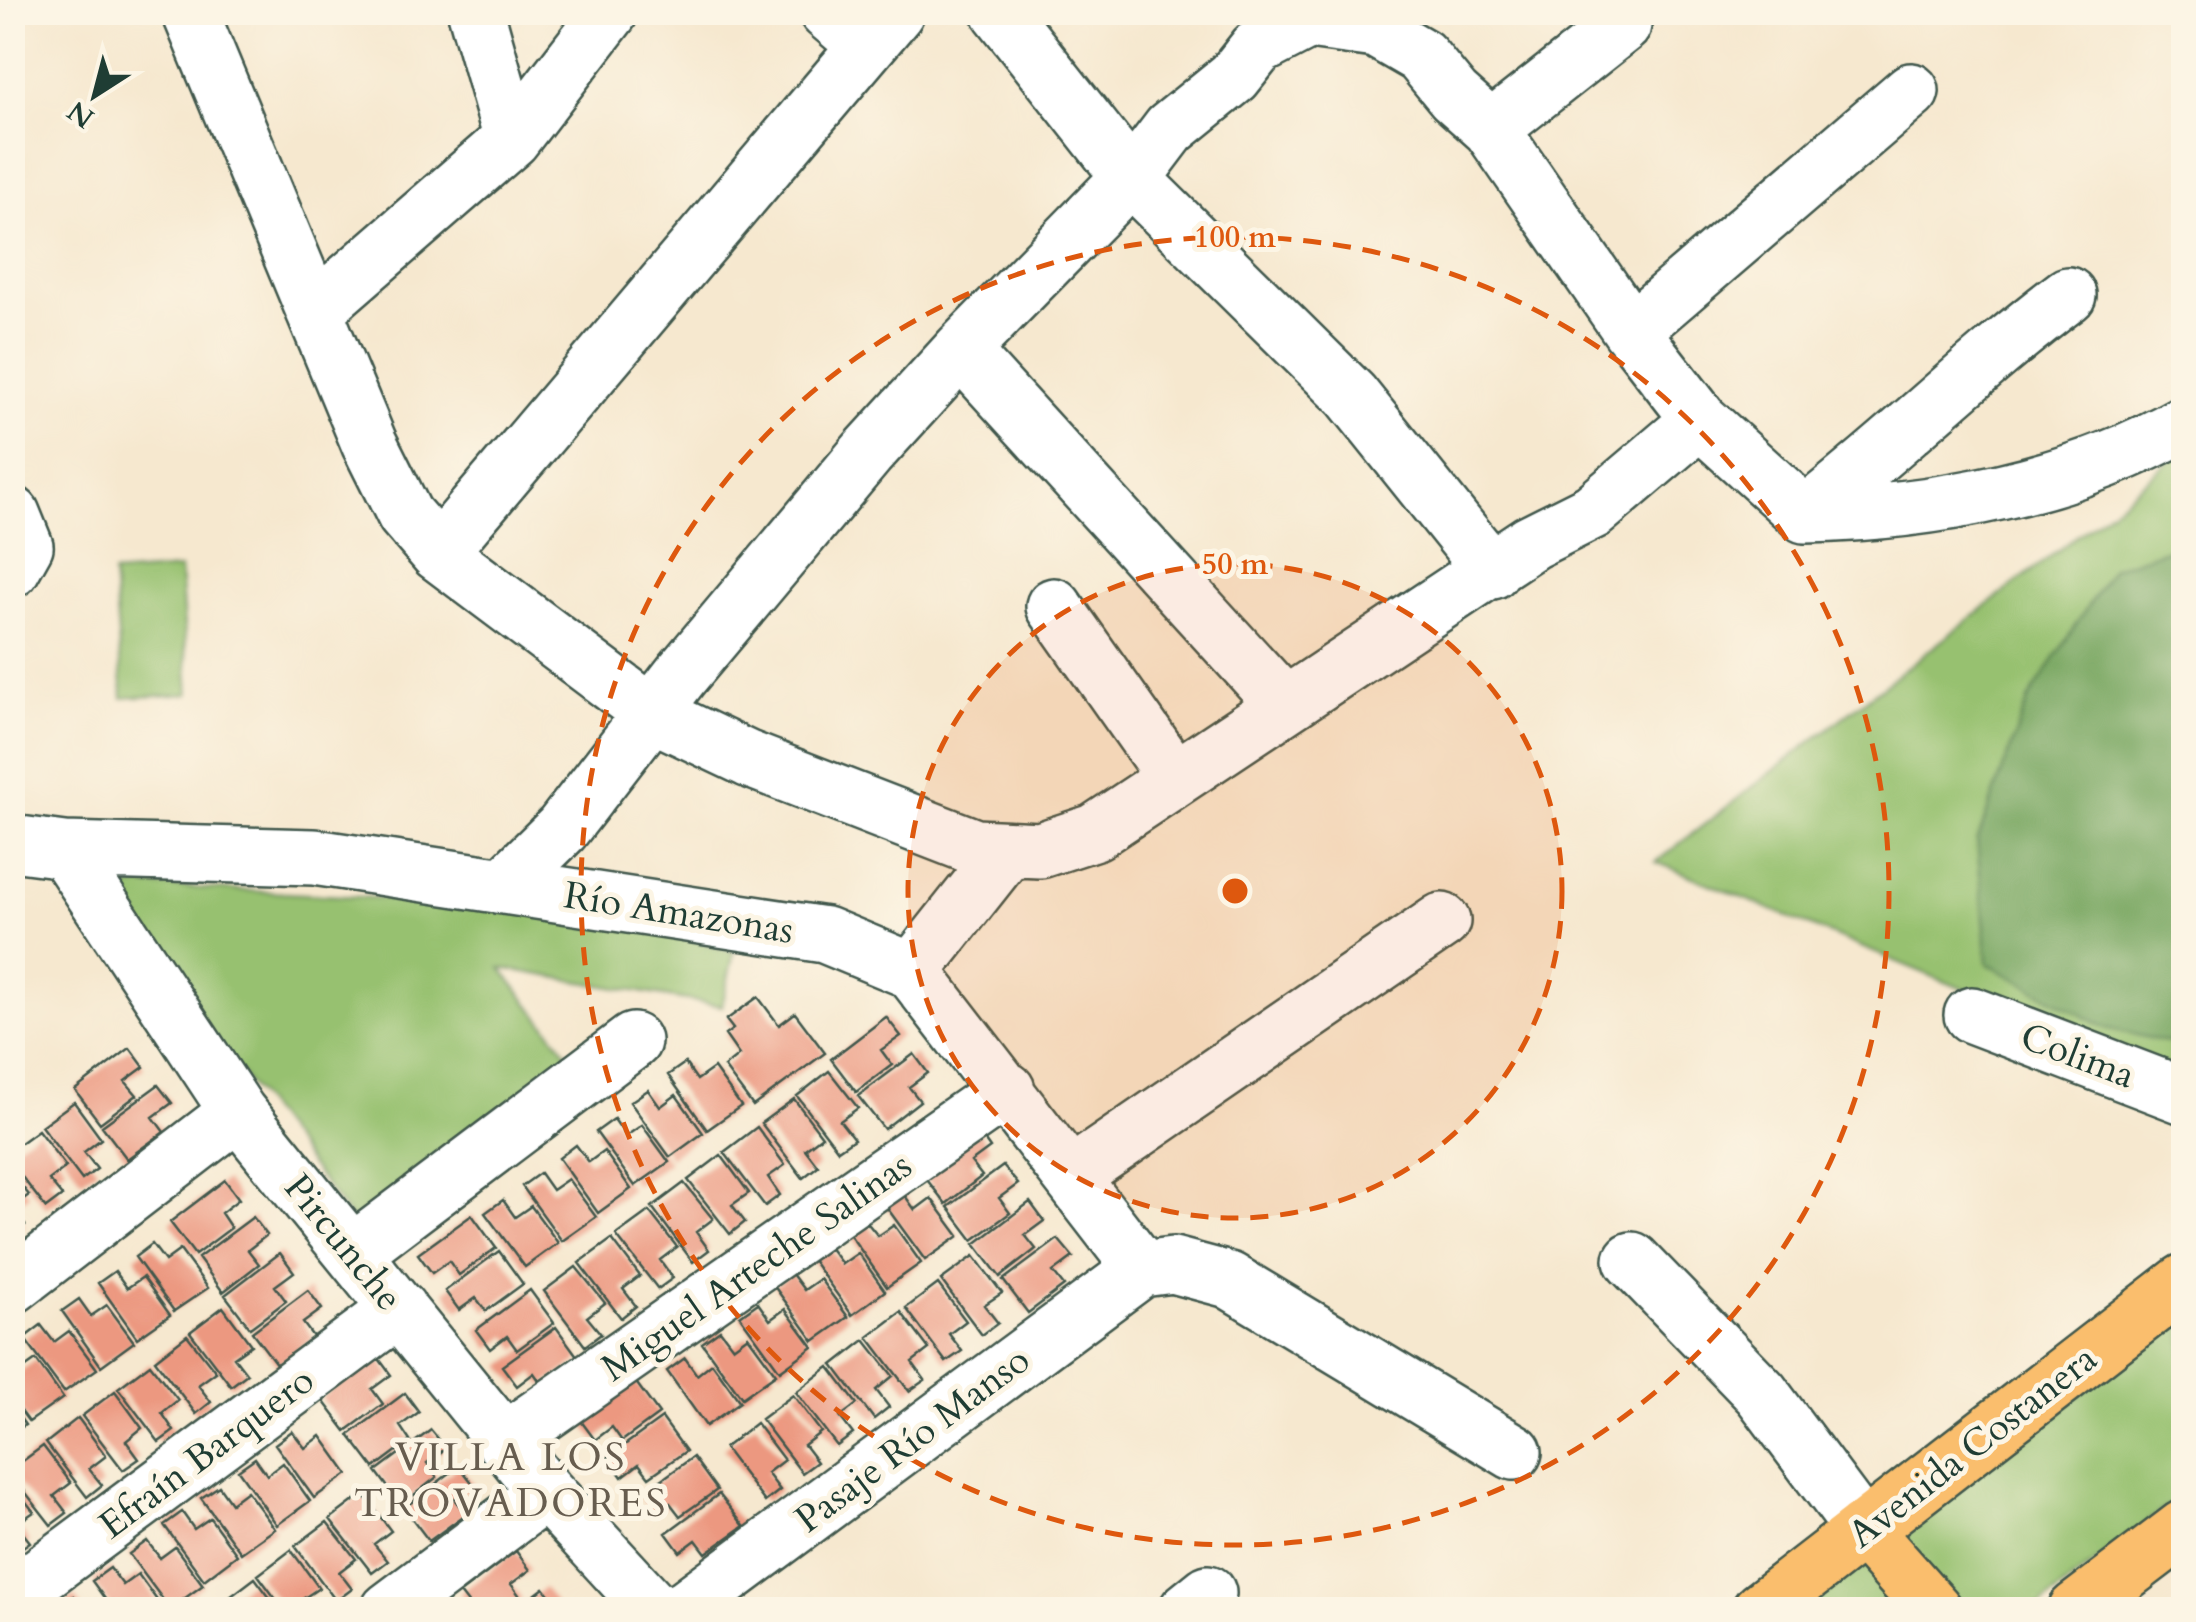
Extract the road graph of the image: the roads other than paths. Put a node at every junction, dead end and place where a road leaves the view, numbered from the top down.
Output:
1 (190, 12) edge
2 (476, 12) edge
3 (610, 12) edge
4 (1000, 12) edge
5 (1305, 17) edge
6 (876, 19) edge
7 (1624, 25) dead end
8 (1910, 92) dead end
9 (1492, 129) junction
10 (512, 139) junction
11 (1130, 177) junction
12 (2068, 296) dead end
13 (314, 311) junction
14 (1632, 331) junction
15 (960, 350) junction
16 (1700, 420) junction
17 (2184, 424) edge
18 (12, 514) edge
19 (1805, 515) junction
20 (438, 553) junction
21 (12, 569) edge
22 (1492, 570) junction
23 (1054, 606) dead end
24 (1284, 704) junction
25 (651, 713) junction
26 (1175, 778) junction
27 (39, 847) edge
28 (1008, 852) junction
29 (505, 885) junction
30 (1442, 921) dead end
31 (912, 972) junction
32 (1972, 1015) dead end
33 (633, 1041) dead end
34 (1008, 1090) junction
35 (2184, 1096) edge
36 (238, 1112) junction
37 (1072, 1175) junction
38 (354, 1252) junction
39 (1632, 1260) dead end
40 (1142, 1269) junction
41 (2184, 1282) edge
42 (12, 1286) edge
43 (398, 1309) junction
44 (504, 1442) junction
45 (1514, 1452) dead end
46 (546, 1492) junction
47 (2184, 1528) edge
48 (1864, 1530) junction
49 (12, 1596) edge
50 (389, 1610) edge
51 (654, 1610) edge
52 (682, 1610) edge
53 (1760, 1610) edge
54 (1934, 1610) edge
55 (2076, 1610) edge

1 - 13 street
2 - 10 street
3 - 10 street
4 - 11 street
5 - 9 street
5 - 11 street
6 - 20 street
7 - 9 street
8 - 14 street
9 - 14 street
10 - 13 street
11 - 15 street
11 - 22 street
12 - 19 street
13 - 20 street
14 - 16 street
15 - 24 street
15 - 25 street
16 - 19 street
16 - 22 street
17 - 19 street
18 - 21 street
20 - 25 street
22 - 24 street
23 - 26 street
24 - 26 street
25 - 28 street
25 - 29 street
26 - 28 street
27 - 29 street, Río Amazonas
27 - 36 street, Pircunche
28 - 31 street
29 - 31 street, Río Amazonas
30 - 37 street
31 - 34 street, Río Amazonas
32 - 35 street, Colima
33 - 38 street
34 - 37 street, Río Amazonas
34 - 44 street, Miguel Arteche Salinas
36 - 38 street, Pircunche
36 - 42 street
37 - 40 street, Río Amazonas
38 - 43 street, Pircunche
39 - 48 street
40 - 45 street
40 - 52 street, Pasaje Río Manso
41 - 48 main road, Avenida Costanera
43 - 44 street, Pircunche
43 - 49 street, Efraín Barquero
44 - 46 street, Pircunche
46 - 50 street
46 - 51 street, Pircunche
47 - 55 main road
48 - 53 main road, Avenida Costanera
48 - 54 main road

